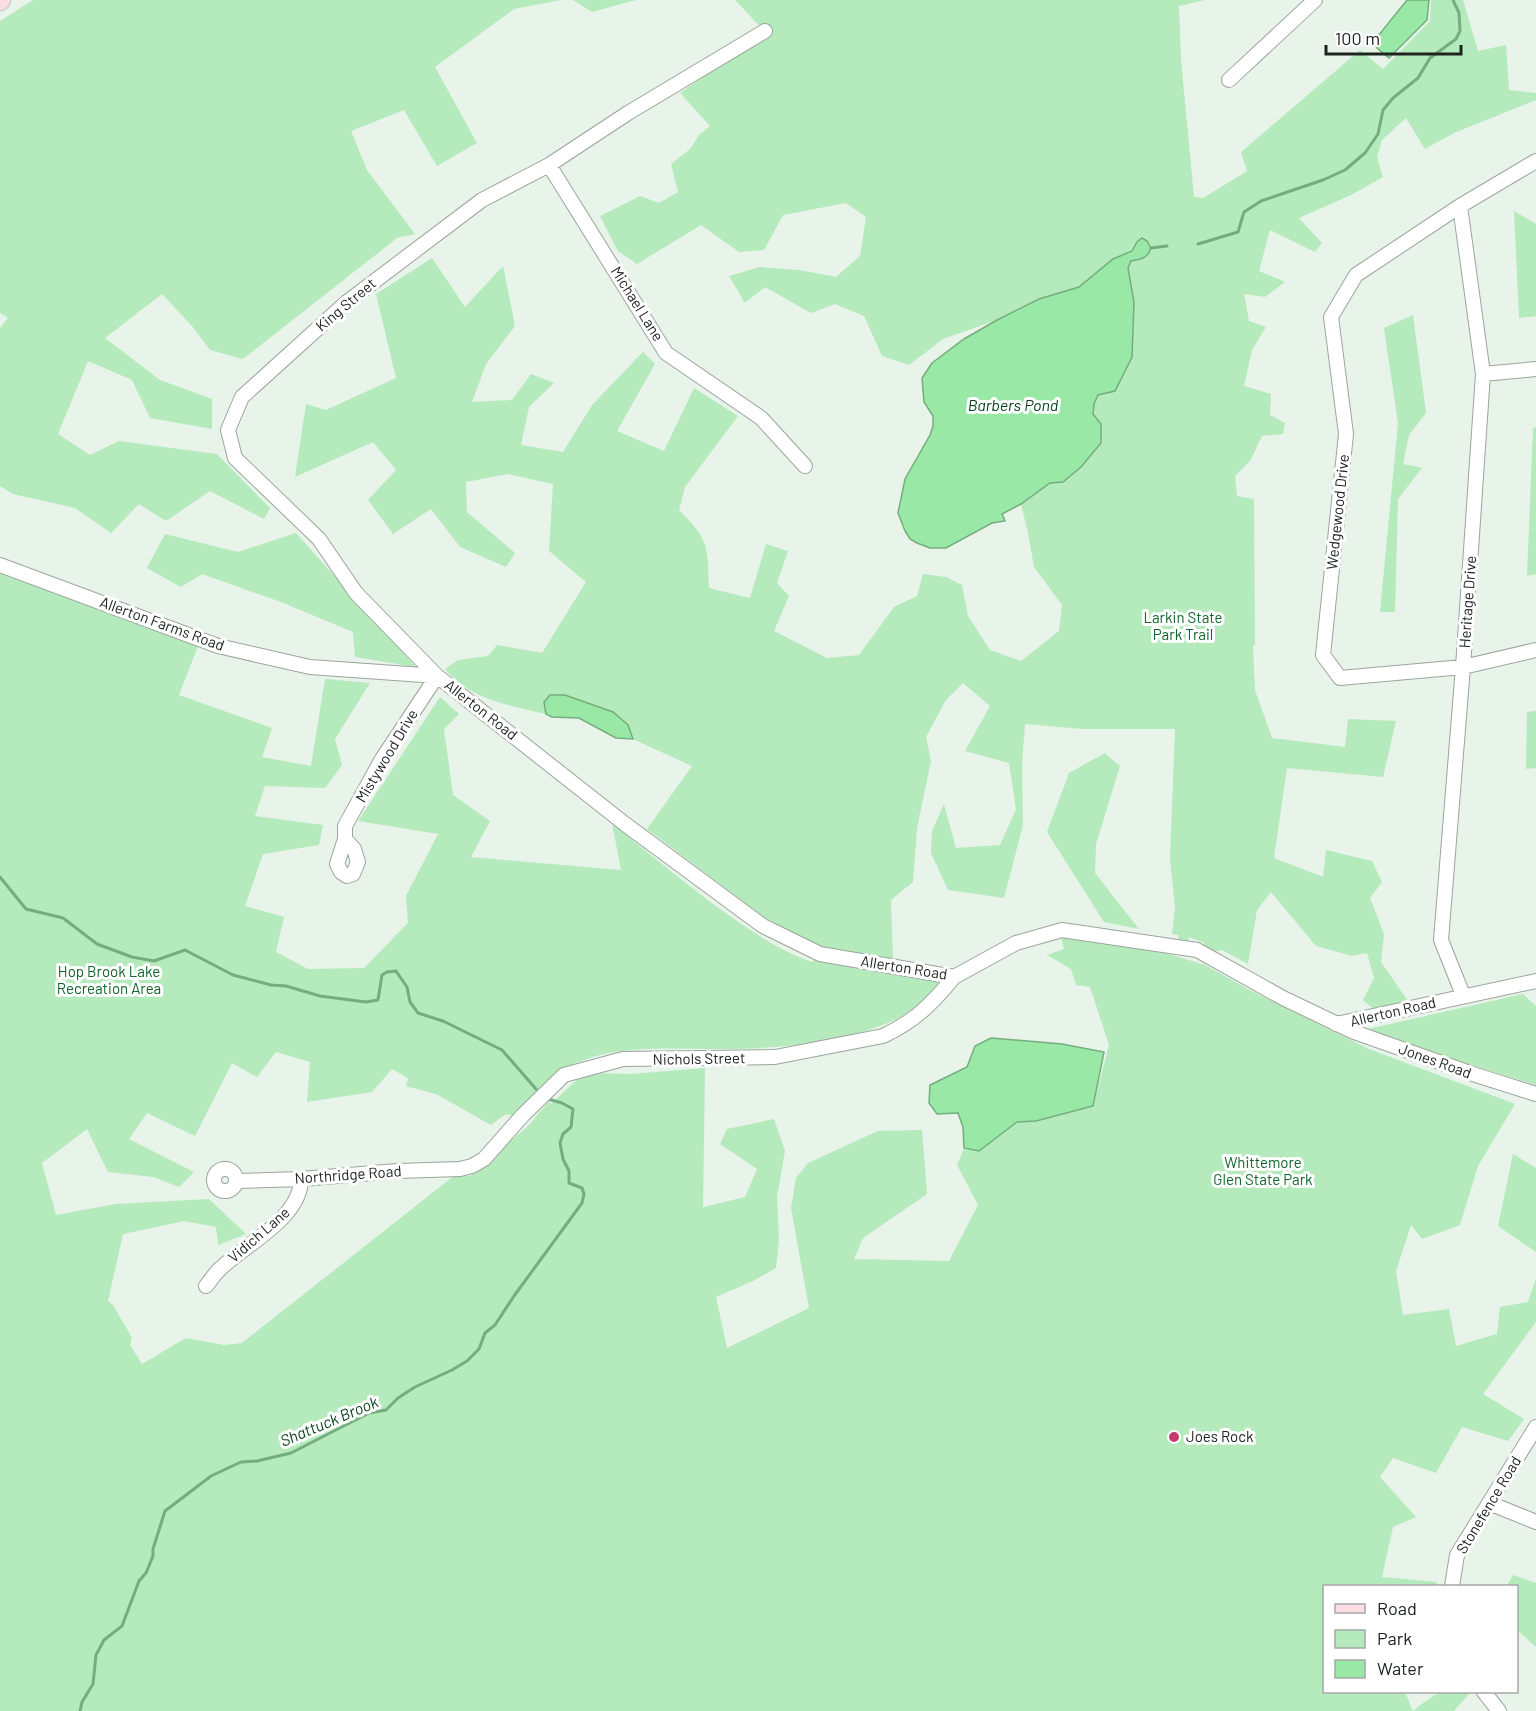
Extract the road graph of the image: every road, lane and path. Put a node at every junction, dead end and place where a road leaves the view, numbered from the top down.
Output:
1 (1315, 0) edge
2 (765, 31) dead end
3 (1228, 80) dead end
4 (1536, 160) edge
5 (549, 165) junction
6 (1461, 206) junction
7 (1536, 369) edge
8 (1483, 374) junction
9 (805, 466) dead end
10 (0, 565) edge
11 (1536, 650) edge
12 (1463, 667) junction
13 (436, 676) junction
14 (345, 839) dead end
15 (954, 977) junction
16 (1536, 981) edge
17 (1463, 995) junction
18 (1335, 1024) junction
19 (1536, 1094) edge
20 (460, 1169) joint
21 (301, 1179) junction
22 (237, 1180) dead end
23 (206, 1286) dead end
24 (1536, 1427) edge
25 (1489, 1503) junction
26 (1536, 1522) edge
27 (1452, 1585) edge
28 (1485, 1693) edge
29 (1499, 1711) edge

1 - 3 street
2 - 5 street, King Street
4 - 6 street
5 - 9 street, Michael Lane
5 - 13 street, King Street
6 - 8 street, Heritage Drive
6 - 12 street, Wedgewood Drive
7 - 8 street
8 - 12 street, Heritage Drive
10 - 13 street, Allerton Farms Road
11 - 12 street, Wedgewood Drive
12 - 17 street, Heritage Drive
13 - 14 street, Mistywood Drive
13 - 15 street, Allerton Road
15 - 18 street, Allerton Road
15 - 20 street, Nichols Street
16 - 17 street, Allerton Road
17 - 18 street, Allerton Road
18 - 19 street, Jones Road
20 - 21 street, Northridge Road
21 - 22 street, Northridge Road
21 - 23 street, Vidich Lane
24 - 25 street, Stonefence Road
25 - 26 street
25 - 27 street, Stonefence Road
28 - 29 street

